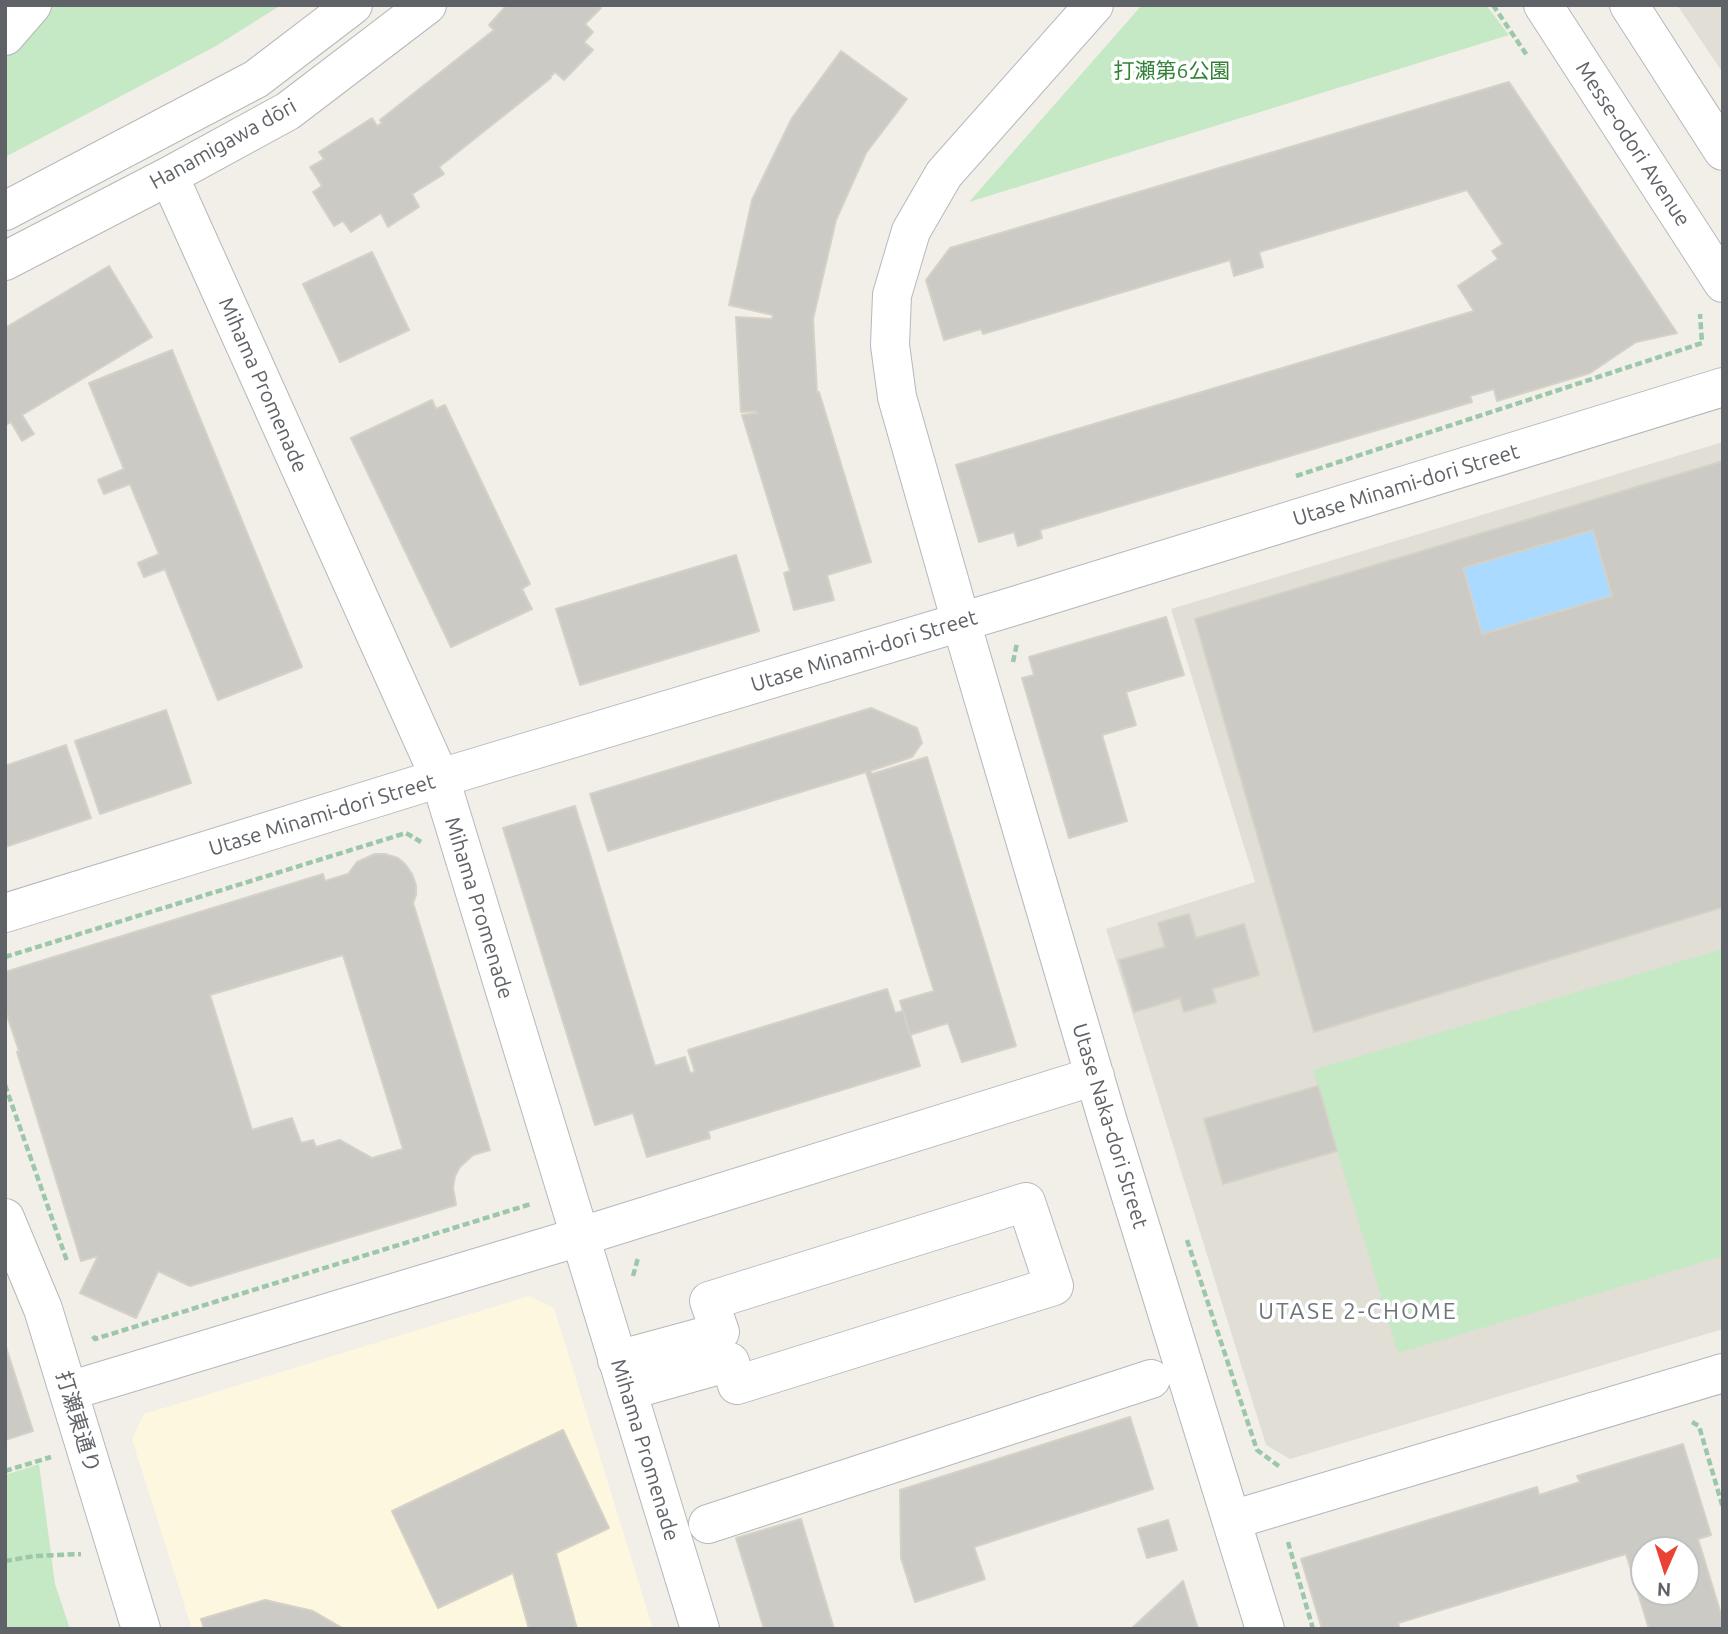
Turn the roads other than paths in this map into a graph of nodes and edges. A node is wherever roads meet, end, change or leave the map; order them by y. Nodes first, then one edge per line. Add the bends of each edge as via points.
1 (32, 5) edge
2 (353, 5) edge
3 (428, 5) edge
4 (1094, 5) edge
5 (1543, 5) edge
6 (1629, 5) edge
7 (5, 36) edge
8 (1723, 151) edge
9 (169, 176) junction
10 (5, 211) edge
11 (5, 261) edge
12 (1712, 297) edge
13 (1723, 387) edge
14 (961, 622) junction
15 (440, 779) junction
16 (5, 913) edge
17 (1095, 1076) junction
18 (5, 1218) edge
19 (579, 1237) junction
20 (725, 1347) junction
21 (622, 1376) junction
22 (1722, 1376) edge
23 (1151, 1379) dead end
24 (69, 1391) junction
25 (1232, 1520) junction
26 (708, 1524) dead end
27 (141, 1629) edge
28 (700, 1629) edge
29 (1265, 1629) edge

1 - 7 street
2 - 10 street, Hanamigawa dōri via 256,79
3 - 9 street, Hanamigawa dōri via 288,111
4 - 14 street, Utase Naka-dori Street via 944,174 911,231 892,295 890,345 897,397
5 - 12 street, Messe-odori Avenue
6 - 8 street
9 - 11 street, Hanamigawa dōri
9 - 15 street, Mihama Promenade
13 - 14 street, Utase Minami-dori Street
14 - 15 street, Utase Minami-dori Street
14 - 17 street, Utase Naka-dori Street
15 - 16 street, Utase Minami-dori Street
15 - 19 street, Mihama Promenade
17 - 19 street
17 - 25 street, Utase Naka-dori Street
18 - 24 street, 打瀬東通り via 43,1309
19 - 21 street, Mihama Promenade
19 - 24 street
20 - 20 street via 709,1301 1026,1202 1054,1286 737,1385
20 - 21 street
21 - 28 street, Mihama Promenade
22 - 25 street
23 - 26 street
24 - 27 street, 打瀬東通り
25 - 29 street, Utase Naka-dori Street

